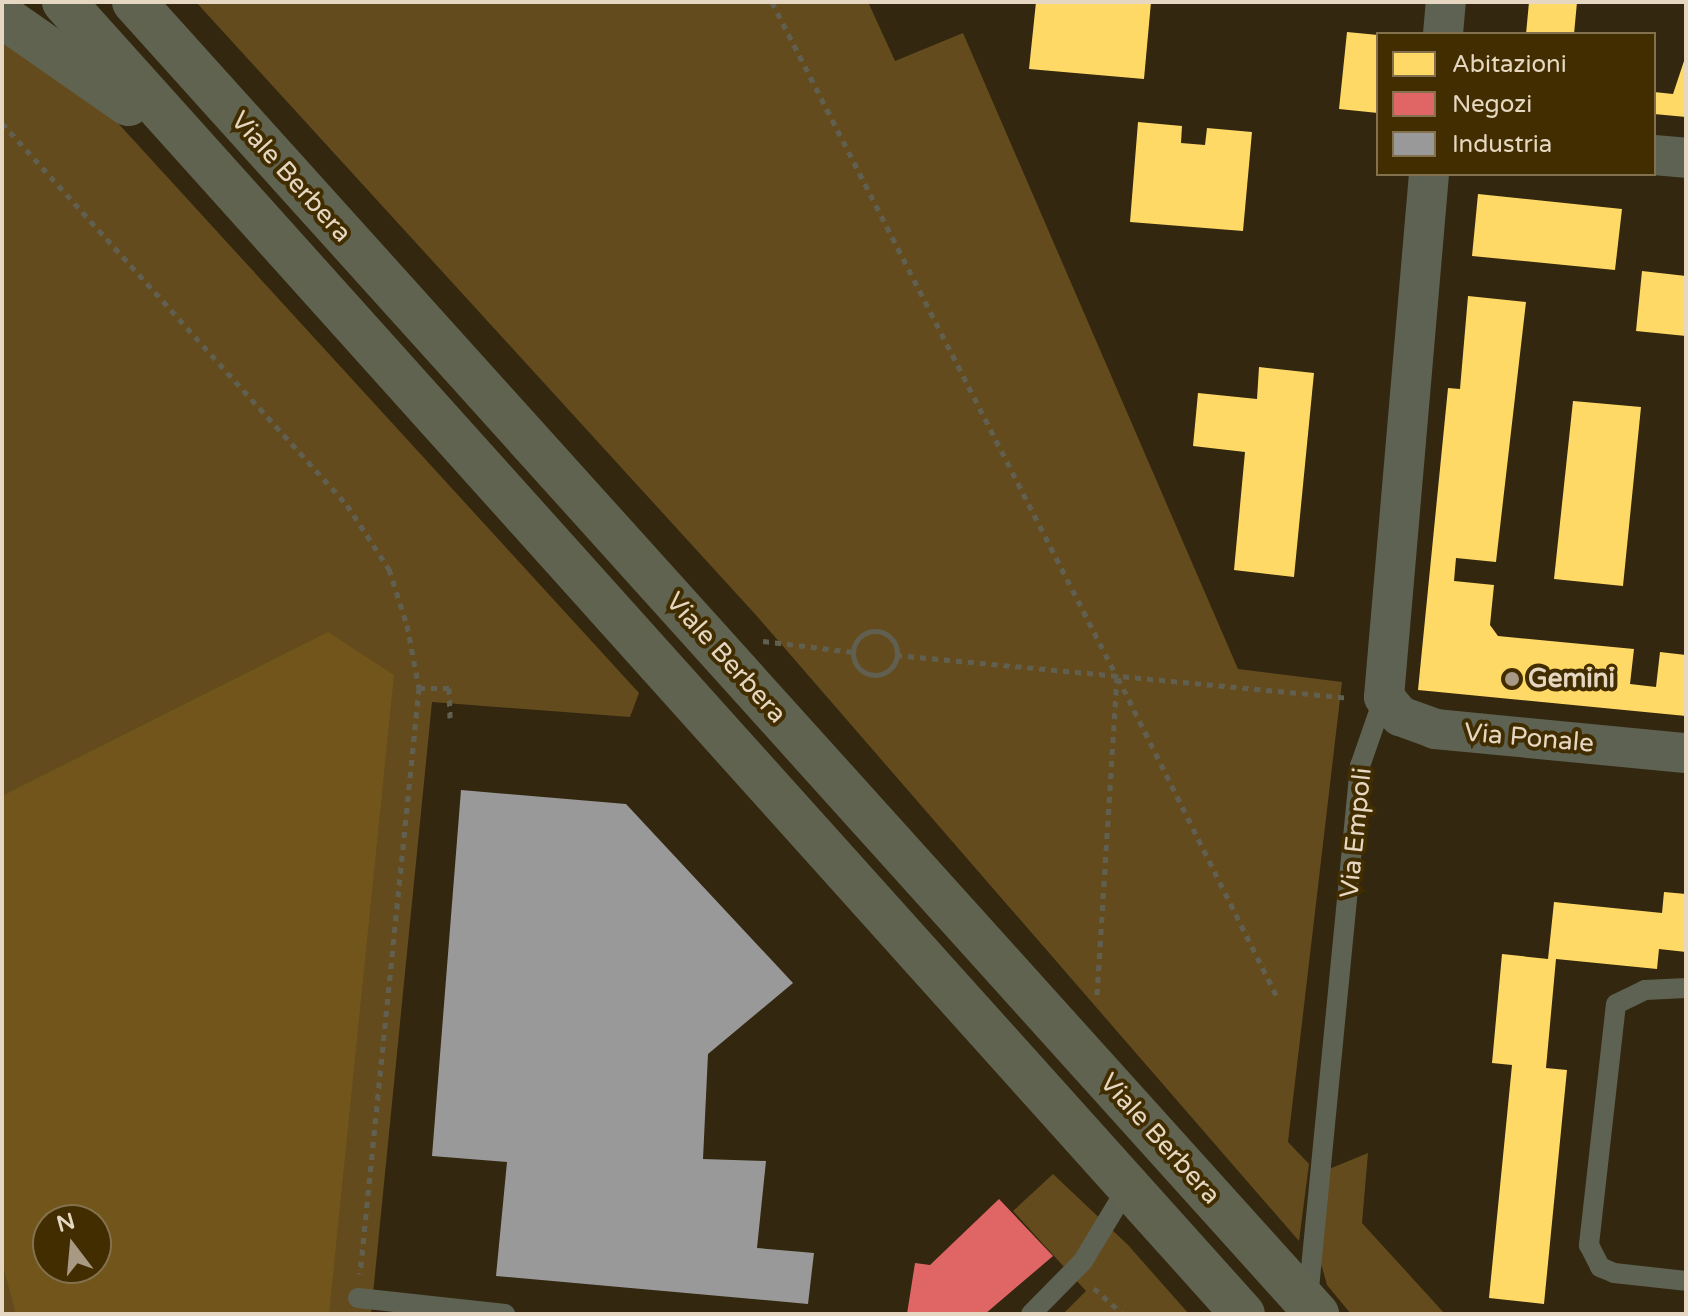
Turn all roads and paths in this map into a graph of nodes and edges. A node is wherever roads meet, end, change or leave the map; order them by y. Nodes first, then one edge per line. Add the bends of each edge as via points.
1 (64, 2) edge
2 (134, 2) edge
3 (772, 2) edge
4 (1446, 2) edge
5 (2, 16) edge
6 (1443, 32) edge
7 (169, 118) junction
8 (2, 123) edge
9 (1656, 155) edge
10 (1686, 158) edge
11 (1429, 176) edge
12 (762, 641) dead end
13 (853, 652) junction
14 (896, 655) junction
15 (1117, 677) junction
16 (419, 688) junction
17 (1366, 697) junction
18 (450, 718) dead end
19 (1686, 753) edge
20 (1686, 988) edge
21 (1097, 996) dead end
22 (1277, 997) dead end
23 (1127, 1188) junction
24 (1073, 1271) junction
25 (1686, 1281) edge
26 (358, 1298) joint
27 (1312, 1309) edge
28 (505, 1314) edge
29 (1031, 1314) edge
30 (1123, 1314) edge
31 (1243, 1314) edge

1 - 7 street, Viale Berbera
2 - 27 street, Viale Berbera
3 - 15 path
4 - 6 street
5 - 7 street, Viale Berbera via 66,54 122,102
7 - 23 street, Viale Berbera
8 - 16 path via 347,505 389,569
9 - 10 street
11 - 17 street, Via Empoli
12 - 13 path
13 - 14 path via 870,674 890,668
13 - 14 path via 858,639 876,631 894,641
14 - 15 path
15 - 17 path
15 - 21 path
15 - 22 path
16 - 18 path via 449,688
16 - 26 path
17 - 19 street, Via Ponale via 1435,729
17 - 27 lane, Via Empoli
20 - 25 lane via 1645,990 1616,1004 1589,1245 1600,1267 1614,1273
23 - 24 lane
23 - 31 street, Viale Berbera
24 - 29 lane
24 - 30 path
26 - 28 lane

